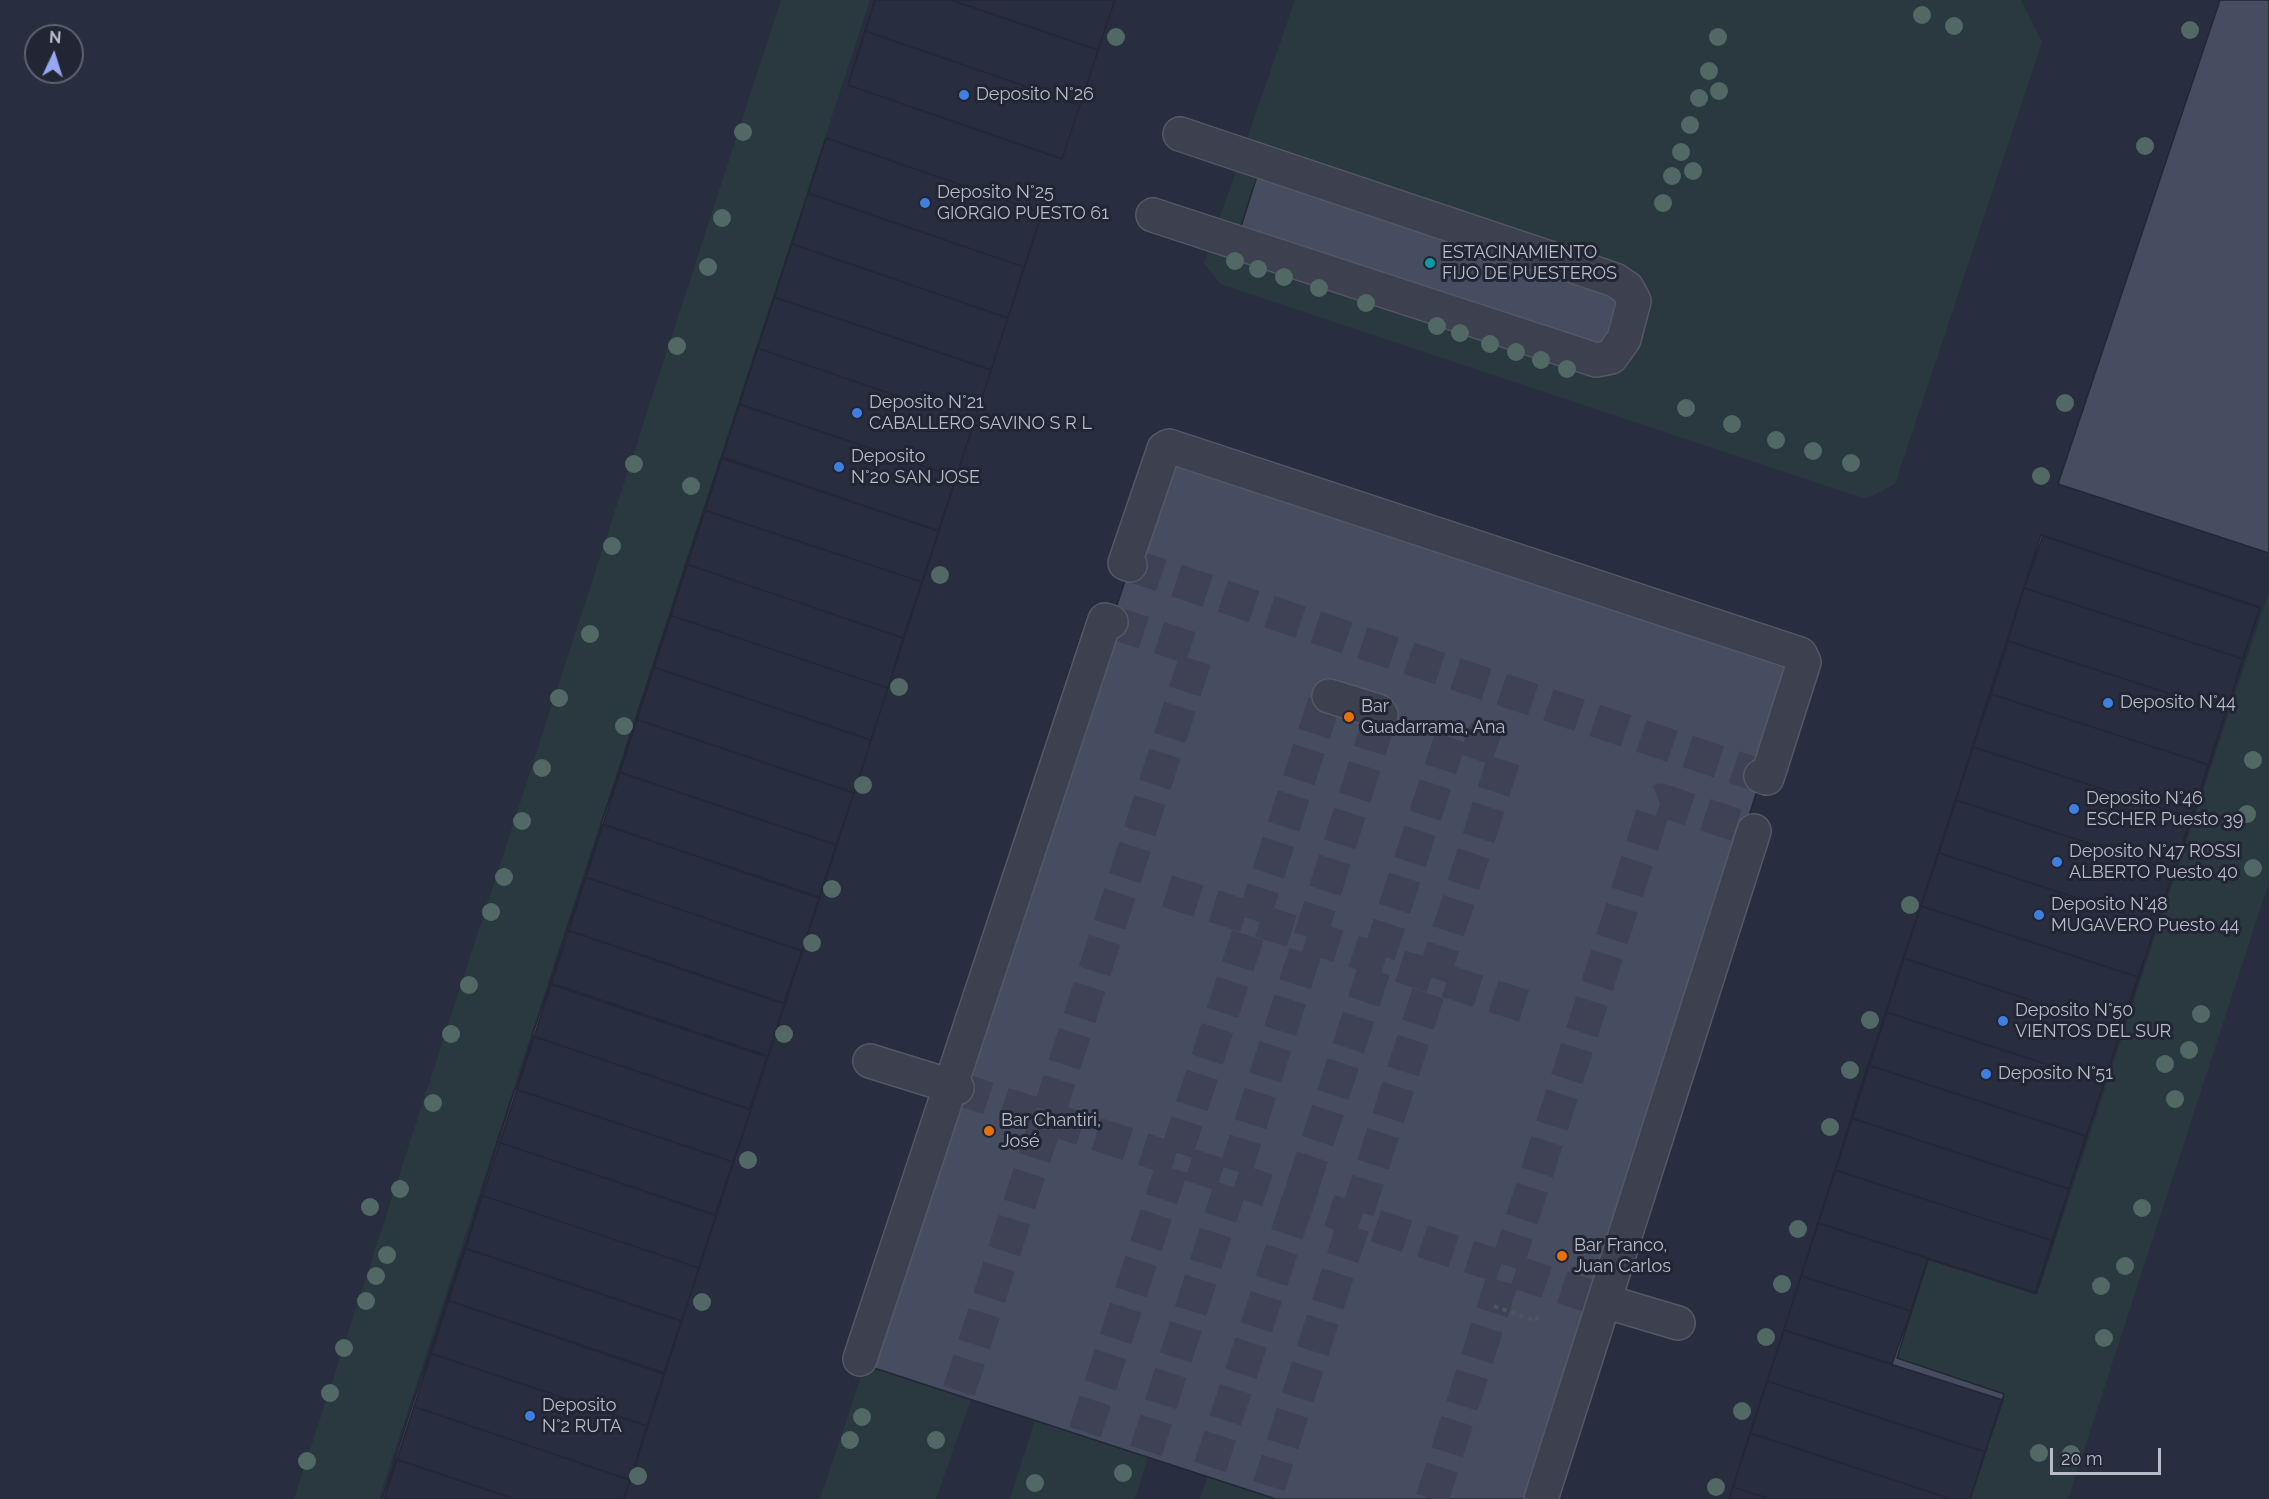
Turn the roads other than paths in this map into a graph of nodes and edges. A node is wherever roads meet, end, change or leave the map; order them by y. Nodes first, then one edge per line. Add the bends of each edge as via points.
1 (1180, 134) dead end
2 (1153, 214) dead end
3 (1130, 564) dead end
4 (1111, 622) dead end
5 (1329, 696) dead end
6 (1381, 715) dead end
7 (1761, 776) dead end
8 (1754, 831) dead end
9 (870, 1061) dead end
10 (953, 1087) junction
11 (1604, 1301) junction
12 (1678, 1323) dead end
13 (860, 1359) dead end
14 (1541, 1499) edge

1 - 2 street via 1615,280 1627,288 1634,301 1624,339 1611,357 1596,360
3 - 7 street via 1125,563 1164,449 1169,446 1800,654 1804,662 1794,694 1767,778
4 - 10 street via 1105,620
5 - 6 street
8 - 11 street
9 - 10 street
10 - 13 street
11 - 12 street
11 - 14 street

